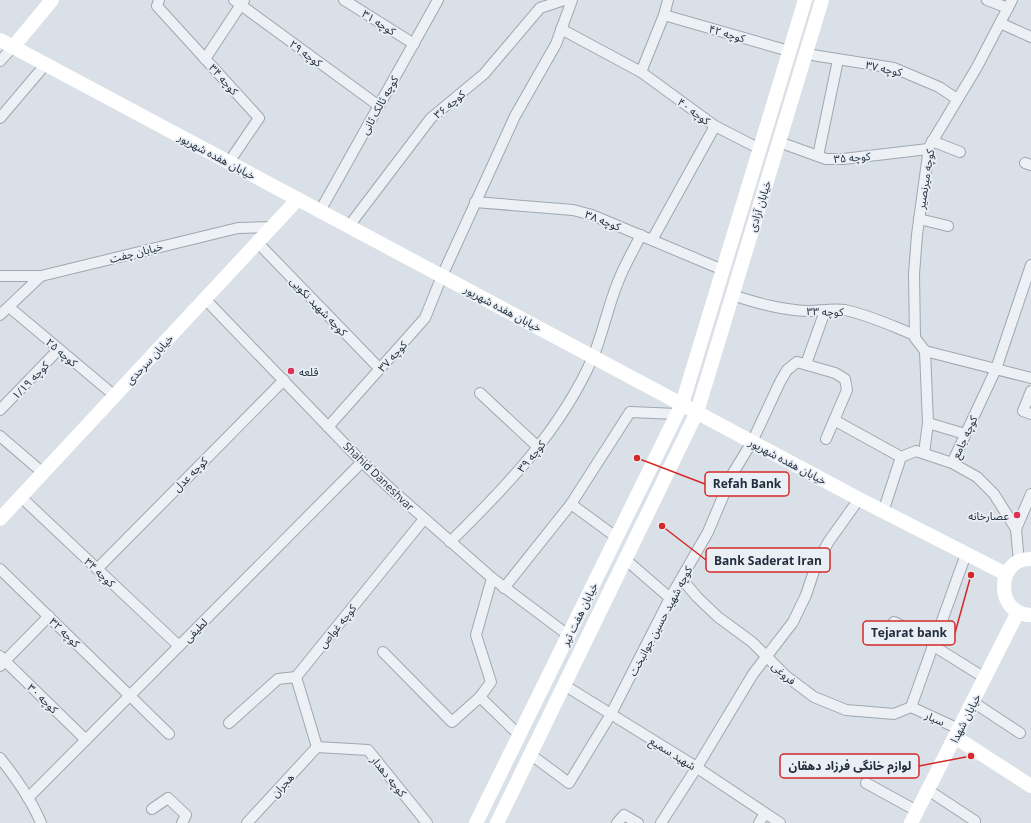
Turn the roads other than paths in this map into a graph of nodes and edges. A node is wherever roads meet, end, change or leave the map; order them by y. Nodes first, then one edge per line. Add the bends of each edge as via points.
1 (52, 0) edge
2 (159, 0) edge
3 (344, 0) edge
4 (438, 0) edge
5 (564, 0) edge
6 (572, 0) edge
7 (668, 0) edge
8 (805, 0) edge
9 (822, 0) edge
10 (987, 0) edge
11 (240, 2) edge
12 (1010, 4) edge
13 (664, 15) junction
14 (1000, 23) junction
15 (561, 29) junction
16 (1031, 37) edge
17 (0, 40) edge
18 (414, 44) junction
19 (13, 47) junction
20 (789, 51) junction
21 (806, 54) junction
22 (205, 59) junction
23 (838, 60) junction
24 (0, 61) edge
25 (45, 64) junction
26 (640, 72) junction
27 (957, 99) junction
28 (379, 106) junction
29 (771, 110) junction
30 (787, 114) junction
31 (0, 118) edge
32 (715, 126) junction
33 (779, 142) junction
34 (930, 145) junction
35 (760, 149) junction
36 (960, 152) dead end
37 (818, 156) junction
38 (229, 162) junction
39 (298, 199) junction
40 (475, 202) junction
41 (320, 211) junction
42 (919, 219) junction
43 (349, 226) junction
44 (948, 226) dead end
45 (273, 227) junction
46 (641, 236) junction
47 (652, 240) junction
48 (258, 243) junction
49 (1031, 265) edge
50 (723, 270) junction
51 (0, 276) edge
52 (41, 276) junction
53 (442, 276) junction
54 (732, 295) junction
55 (205, 299) junction
56 (9, 307) junction
57 (825, 311) junction
58 (0, 315) edge
59 (915, 335) junction
60 (59, 350) junction
61 (925, 351) junction
62 (593, 356) junction
63 (695, 361) junction
64 (806, 364) junction
65 (711, 365) junction
66 (996, 368) junction
67 (380, 369) junction
68 (1031, 378) edge
69 (284, 380) junction
70 (1031, 391) edge
71 (480, 393) dead end
72 (115, 396) junction
73 (679, 409) junction
74 (0, 410) edge
75 (697, 412) junction
76 (1031, 414) edge
77 (834, 420) junction
78 (928, 423) junction
79 (328, 427) junction
80 (965, 434) junction
81 (0, 436) edge
82 (826, 439) dead end
83 (752, 442) junction
84 (539, 448) junction
85 (658, 452) junction
86 (924, 453) junction
87 (901, 457) junction
88 (674, 460) junction
89 (362, 462) junction
90 (952, 463) junction
91 (43, 473) junction
92 (1031, 494) edge
93 (20, 497) junction
94 (859, 499) junction
95 (571, 504) junction
96 (883, 512) junction
97 (0, 519) edge
98 (424, 519) junction
99 (1016, 529) junction
100 (616, 537) junction
101 (450, 542) junction
102 (966, 554) junction
103 (626, 559) junction
104 (1025, 560) edge
105 (0, 569) edge
106 (97, 569) junction
107 (1006, 574) junction
108 (492, 578) junction
109 (682, 579) junction
110 (504, 588) junction
111 (670, 598) junction
112 (1024, 614) edge
113 (49, 616) junction
114 (894, 622) dead end
115 (568, 635) junction
116 (933, 643) junction
117 (583, 645) junction
118 (179, 646) junction
119 (383, 652) dead end
120 (765, 655) junction
121 (2, 661) edge
122 (296, 676) junction
123 (985, 678) junction
124 (564, 685) junction
125 (130, 695) junction
126 (480, 697) junction
127 (973, 702) junction
128 (911, 707) junction
129 (611, 714) junction
130 (229, 723) dead end
131 (957, 733) junction
132 (1020, 733) dead end
133 (169, 734) dead end
134 (519, 735) junction
135 (86, 740) junction
136 (317, 747) junction
137 (530, 754) junction
138 (0, 758) edge
139 (697, 768) junction
140 (866, 783) dead end
141 (1031, 786) edge
142 (928, 790) junction
143 (28, 798) junction
144 (152, 809) dead end
145 (765, 813) junction
146 (914, 817) edge
147 (423, 821) edge
148 (975, 821) dead end
149 (41, 823) edge
150 (182, 823) edge
151 (247, 823) edge
152 (476, 823) edge
153 (497, 823) edge
154 (617, 823) edge
155 (638, 823) edge
156 (661, 823) edge
157 (759, 823) edge
158 (780, 823) edge

1 - 19 street
2 - 22 street, کوچه ۳۴ via 157,6
3 - 18 street, کوچه ۳۱
4 - 18 street, کوچه ثالک ثانی
5 - 43 street, کوچه ۳۶ via 540,8 484,74 431,118
6 - 15 street
7 - 13 street
8 - 20 street, خیابان آزادی
9 - 21 street, خیابان آزادی
10 - 12 street
11 - 22 street
11 - 28 street, کوچه ۲۹
12 - 14 street, کوچه میرنصیر
13 - 20 street, کوچه ۴۲
13 - 26 street
14 - 16 street
14 - 27 street, کوچه میرنصیر
15 - 26 street, کوچه ۴۰
15 - 40 street via 556,44 515,116
17 - 19 street, خیابان هفده شهریور
18 - 28 street, کوچه ثالک ثانی
19 - 24 street
19 - 25 street, خیابان هفده شهریور
20 - 29 street, خیابان آزادی
21 - 23 street, کوچه ۳۷
21 - 30 street, خیابان آزادی
22 - 38 street, کوچه ۳۴ via 259,118
23 - 27 street, کوچه ۳۷ via 894,68 939,87
23 - 37 street
25 - 31 street
25 - 38 street, خیابان هفده شهریور
26 - 32 street, کوچه ۴۰
27 - 34 street, کوچه میرنصیر
28 - 41 street, کوچه ثالک ثانی
29 - 30 street
29 - 35 street, خیابان آزادی
30 - 33 street, خیابان آزادی
32 - 35 street
32 - 47 street, کوچه ۴۰
33 - 37 street, کوچه ۳۵
33 - 54 street, خیابان آزادی
34 - 36 street
34 - 37 street, کوچه ۳۵ via 843,159 826,159
34 - 42 street, کوچه میرنصیر
35 - 50 street, خیابان آزادی
38 - 39 street, خیابان هفده شهریور
39 - 41 street, خیابان هفده شهریور
39 - 45 street, خیابان سرحدی
40 - 46 street, کوچه ۳۸ via 573,210 592,215
40 - 53 street
41 - 43 street, خیابان هفده شهریور
42 - 44 street
42 - 59 street, کوچه میرنصیر via 914,274
43 - 53 street, خیابان هفده شهریور
45 - 48 street, خیابان سرحدی
45 - 52 street, خیابان چفت via 238,228
46 - 47 street, کوچه ۳۸
46 - 62 street via 618,281
47 - 50 street, کوچه ۳۸
48 - 55 street, خیابان سرحدی
48 - 67 street, کوچه شهید نکویی
49 - 66 street, کوچه جامع
50 - 63 street, خیابان آزادی
51 - 52 street, خیابان چفت
52 - 56 street
53 - 62 street, خیابان هفده شهریور
53 - 67 street, کوچه ۳۷ via 425,318
54 - 57 street, کوچه ۳۳ via 782,308
54 - 65 street, خیابان آزادی
55 - 69 street, Shahid Daneshvar
55 - 72 street, خیابان سرحدی
56 - 58 street
56 - 60 street, کوچه ۲۵
57 - 59 street, کوچه ۳۳ via 843,310 862,314
57 - 64 street
59 - 61 street
60 - 72 street, کوچه ۲۵
60 - 74 street, کوچه ۱/۱۹
61 - 66 street
61 - 78 street
62 - 73 street, خیابان هفده شهریور
62 - 84 street, کوچه ۳۹ via 572,399
63 - 65 street
63 - 73 street, خیابان آزادی
64 - 77 street via 845,379 847,390
64 - 83 street, کوچه شهید حسین جوانبخت via 797,362 787,370
65 - 75 street, خیابان آزادی
66 - 68 street
66 - 80 street, کوچه جامع
67 - 79 street, کوچه ۳۷
69 - 79 street, Shahid Daneshvar
69 - 106 street, کوچه عدل
70 - 76 street via 1023,411
71 - 84 street
72 - 91 street, خیابان سرحدی
73 - 75 street, خیابان هفده شهریور
73 - 85 street, خیابان هفت تیر
73 - 95 street via 630,412
75 - 83 street, خیابان هفده شهریور
75 - 88 street, خیابان هفت تیر
77 - 82 street
77 - 87 street
78 - 80 street
78 - 86 street
79 - 89 street, Shahid Daneshvar
80 - 90 street, کوچه جامع
81 - 91 street
83 - 94 street, خیابان هفده شهریور
83 - 109 street, کوچه شهید حسین جوانبخت via 733,473 708,532
84 - 101 street, کوچه ۳۹
85 - 88 street
85 - 100 street, خیابان هفت تیر
86 - 87 street via 916,451
86 - 90 street
87 - 96 street
88 - 103 street, خیابان هفت تیر
89 - 98 street, Shahid Daneshvar
89 - 118 street, لطیفی
90 - 99 street, کوچه جامع via 977,477 994,494
91 - 93 street, خیابان سرحدی
92 - 99 street
93 - 97 street, خیابان سرحدی
93 - 106 street, کوچه ۳۴
94 - 96 street, خیابان هفده شهریور
94 - 120 street via 817,562 806,595 793,622
95 - 100 street
95 - 110 street
96 - 102 street, خیابان هفده شهریور
98 - 101 street, Shahid Daneshvar
98 - 122 street, کوچه غواص
99 - 104 street
100 - 115 street, خیابان هفت تیر
101 - 108 street, Shahid Daneshvar
102 - 107 street, خیابان هفده شهریور
102 - 116 street
103 - 111 street
103 - 117 street, خیابان هفت تیر
104 - 107 street via 1012,567
105 - 113 street, کوچه ۳۲
106 - 118 street, کوچه ۳۴
107 - 112 street via 1003,582 1004,596 1011,607
108 - 110 street, Shahid Daneshvar
108 - 126 street via 476,635 491,682
109 - 111 street, کوچه شهید حسین جوانبخت
109 - 120 street, فروغی via 697,597
110 - 115 street, Shahid Daneshvar
111 - 129 street, کوچه شهید حسین جوانبخت
112 - 123 street, خیابان شهدا
113 - 121 street
113 - 125 street, کوچه ۳۲
114 - 116 street
115 - 117 street
115 - 134 street, خیابان هفت تیر
116 - 123 street
116 - 128 street
117 - 124 street, خیابان هفت تیر
118 - 125 street, لطیفی
119 - 126 street via 452,722
120 - 128 street, فروغی via 786,676 814,697 846,710 894,714
120 - 139 street
121 - 135 street, کوچه ۳۰
122 - 130 street via 278,679
122 - 136 street
123 - 127 street, خیابان شهدا
124 - 129 street, شهید سمیع
124 - 137 street, خیابان هفت تیر
125 - 133 street, کوچه ۳۲
125 - 135 street, لطیفی
126 - 134 street
127 - 131 street, خیابان شهدا
127 - 132 street
128 - 131 street, سیار
129 - 137 street, کوچه شهید حسین جوانبخت via 569,783
129 - 139 street, شهید سمیع
131 - 141 street
131 - 142 street, خیابان شهدا
134 - 152 street, خیابان هفت تیر
135 - 143 street, لطیفی
136 - 147 street, کوچه دهدار via 368,750
136 - 151 street, هجران
137 - 153 street, خیابان هفت تیر
138 - 143 street
139 - 145 street, شهید سمیع
139 - 156 street
140 - 146 street
142 - 146 street, خیابان شهدا
142 - 148 street
143 - 149 street
144 - 150 street via 168,798 186,814
145 - 157 street
145 - 158 street, شهید سمیع
154 - 155 street via 624,815

